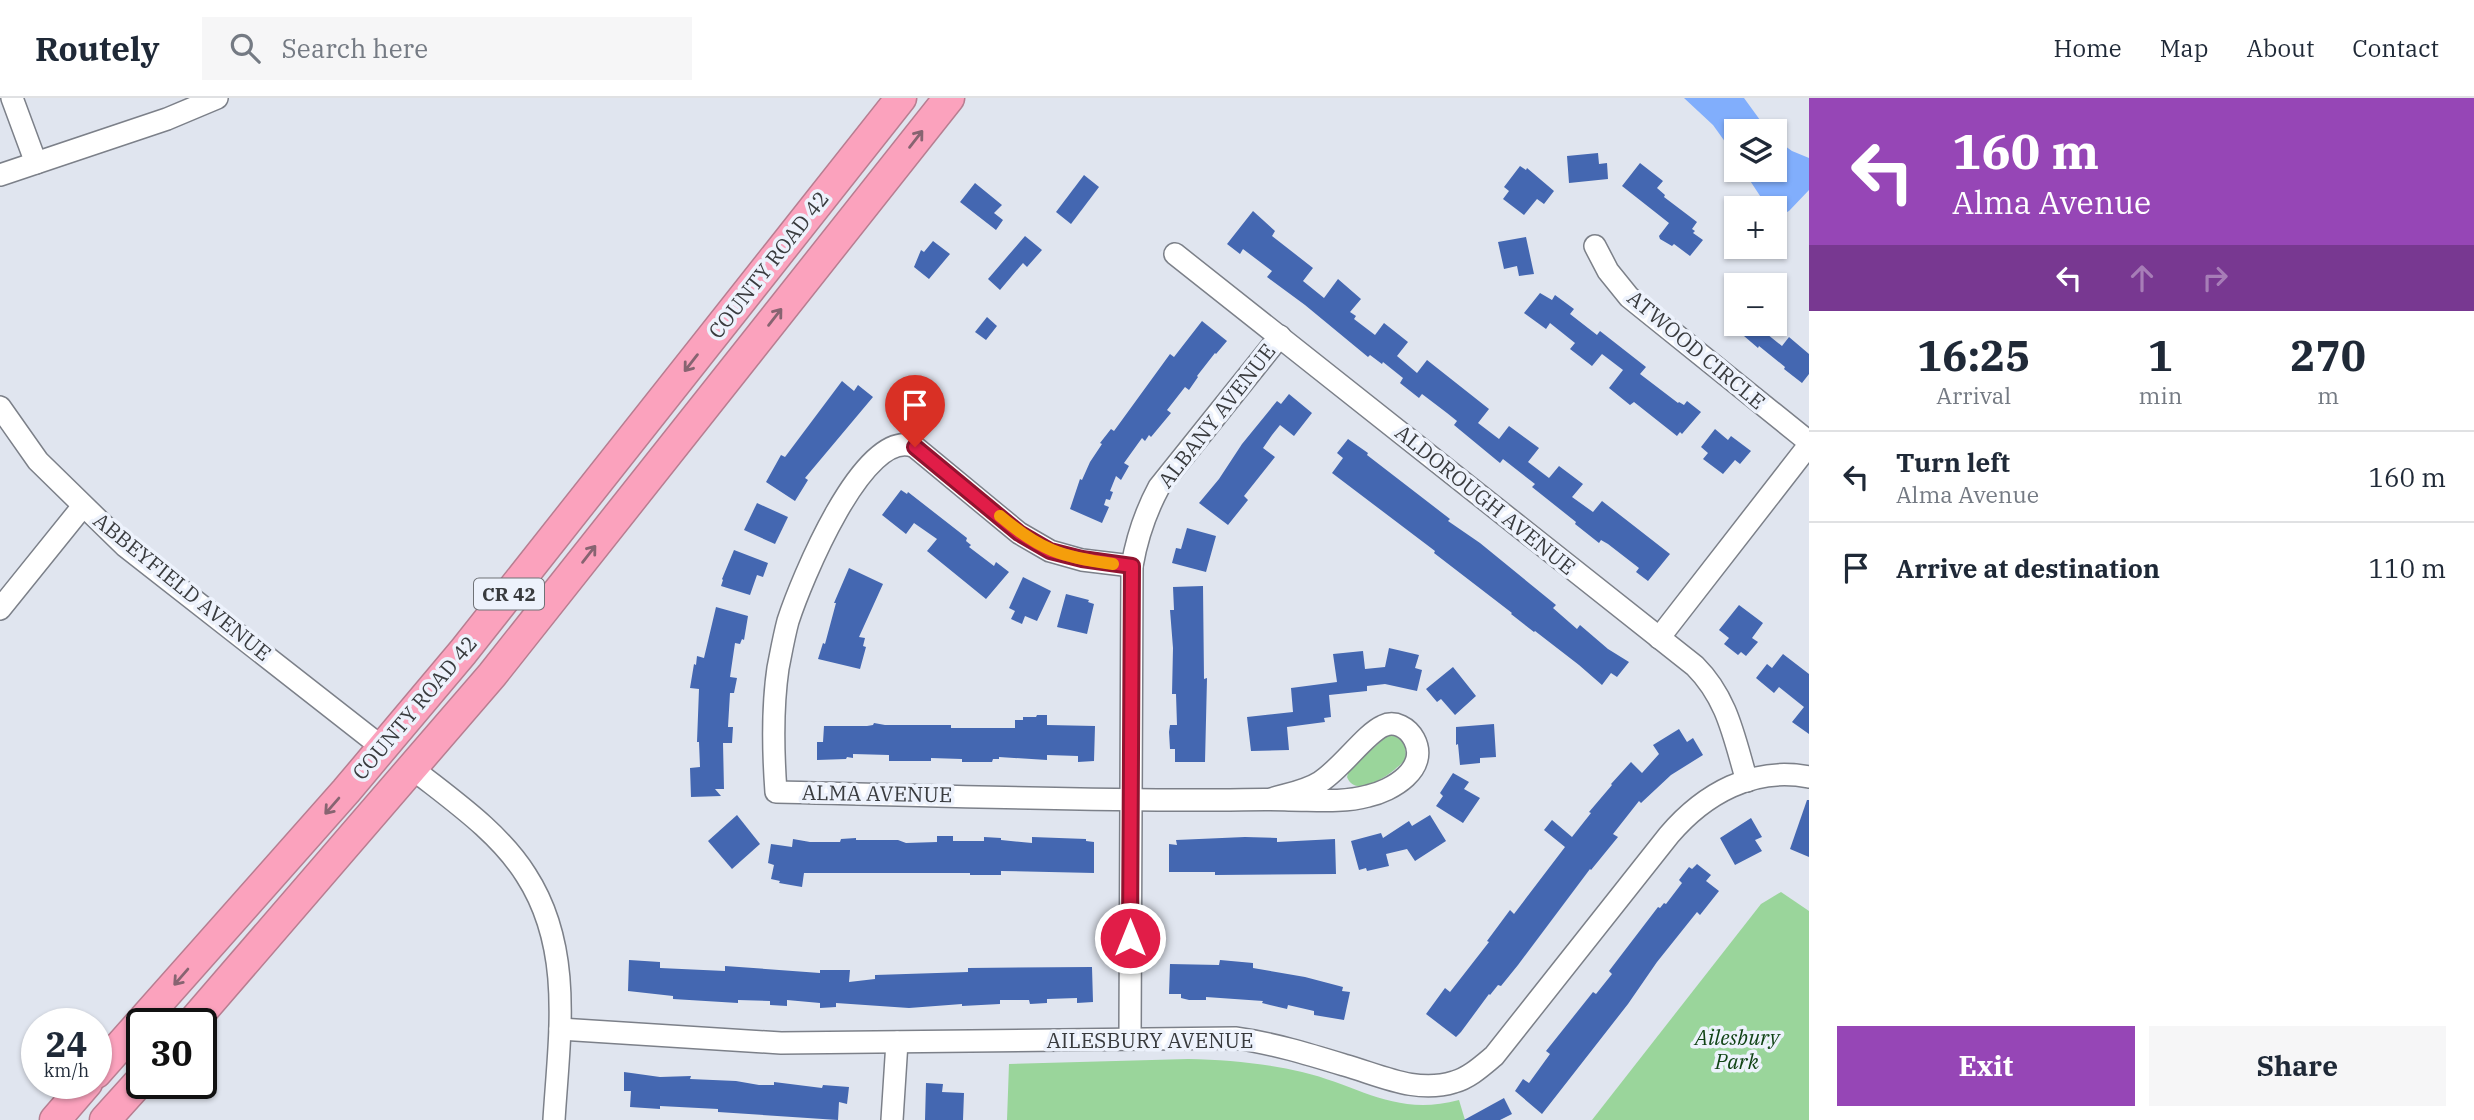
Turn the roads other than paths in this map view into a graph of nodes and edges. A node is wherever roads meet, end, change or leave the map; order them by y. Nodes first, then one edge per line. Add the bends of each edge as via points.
1 (12, 98) edge
2 (218, 98) edge
3 (901, 98) edge
4 (948, 98) edge
5 (859, 151) junction
6 (36, 163) junction
7 (888, 174) junction
8 (0, 175) edge
9 (1595, 246) dead end
10 (1175, 254) dead end
11 (1280, 336) junction
12 (0, 407) edge
13 (1809, 444) edge
14 (612, 463) junction
15 (83, 506) junction
16 (1132, 566) junction
17 (0, 609) edge
18 (1659, 638) junction
19 (383, 748) junction
20 (413, 769) junction
21 (1809, 777) edge
22 (1747, 781) junction
23 (1271, 799) junction
24 (1131, 800) junction
25 (205, 1008) edge
26 (559, 1028) junction
27 (1130, 1039) junction
28 (897, 1042) junction
29 (112, 1055) edge
30 (126, 1097) edge
31 (73, 1099) edge
32 (55, 1120) edge
33 (105, 1120) edge
34 (554, 1120) edge
35 (892, 1120) edge

1 - 6 street
2 - 6 street
3 - 5 highway, COUNTY ROAD 42 / CR 42
7 -> 4 highway, COUNTY ROAD 42 / CR 42
5 - 7 highway
5 -> 14 highway, COUNTY ROAD 42 / CR 42
6 - 8 street
20 -> 7 highway, COUNTY ROAD 42 / CR 42
9 - 13 street, ATWOOD CIRCLE via 1629,297
10 - 11 street, ALDOROUGH AVENUE
11 - 16 street, ALBANY AVENUE via 1159,488 1141,525
11 - 18 street, ALDOROUGH AVENUE
12 - 15 street, ABBEYFIELD AVENUE via 38,461
13 - 18 street
14 - 19 highway, COUNTY ROAD 42 / CR 42
14 - 20 highway via 554,571 406,752 405,759
15 - 17 street
15 - 19 street, ABBEYFIELD AVENUE via 125,546
16 - 24 street, ALBANY AVENUE
16 - 24 street, ALMA AVENUE via 1050,551 1019,533 915,447 905,443 887,448 853,486 805,574 778,670 773,747 776,792
18 - 22 street, ALDOROUGH AVENUE via 1695,666 1720,697
19 -> 29 highway, COUNTY ROAD 42 / CR 42
20 - 25 highway, COUNTY ROAD 42
20 - 26 street via 480,823 526,874 552,929 558,956
21 - 22 street, AILESBURY AVENUE via 1780,774
22 - 27 street, AILESBURY AVENUE via 1713,794 1683,818 1494,1056 1463,1079 1436,1086 1388,1081 1302,1052 1235,1038
23 - 23 street via 1340,801 1378,794 1412,770 1416,743 1401,726 1382,726 1320,782
23 - 24 street
24 - 27 street, ALBANY AVENUE
26 - 28 street, AILESBURY AVENUE via 782,1043
26 - 34 street
27 - 28 street, AILESBURY AVENUE
28 - 35 street
30 - 33 highway
31 - 32 highway

